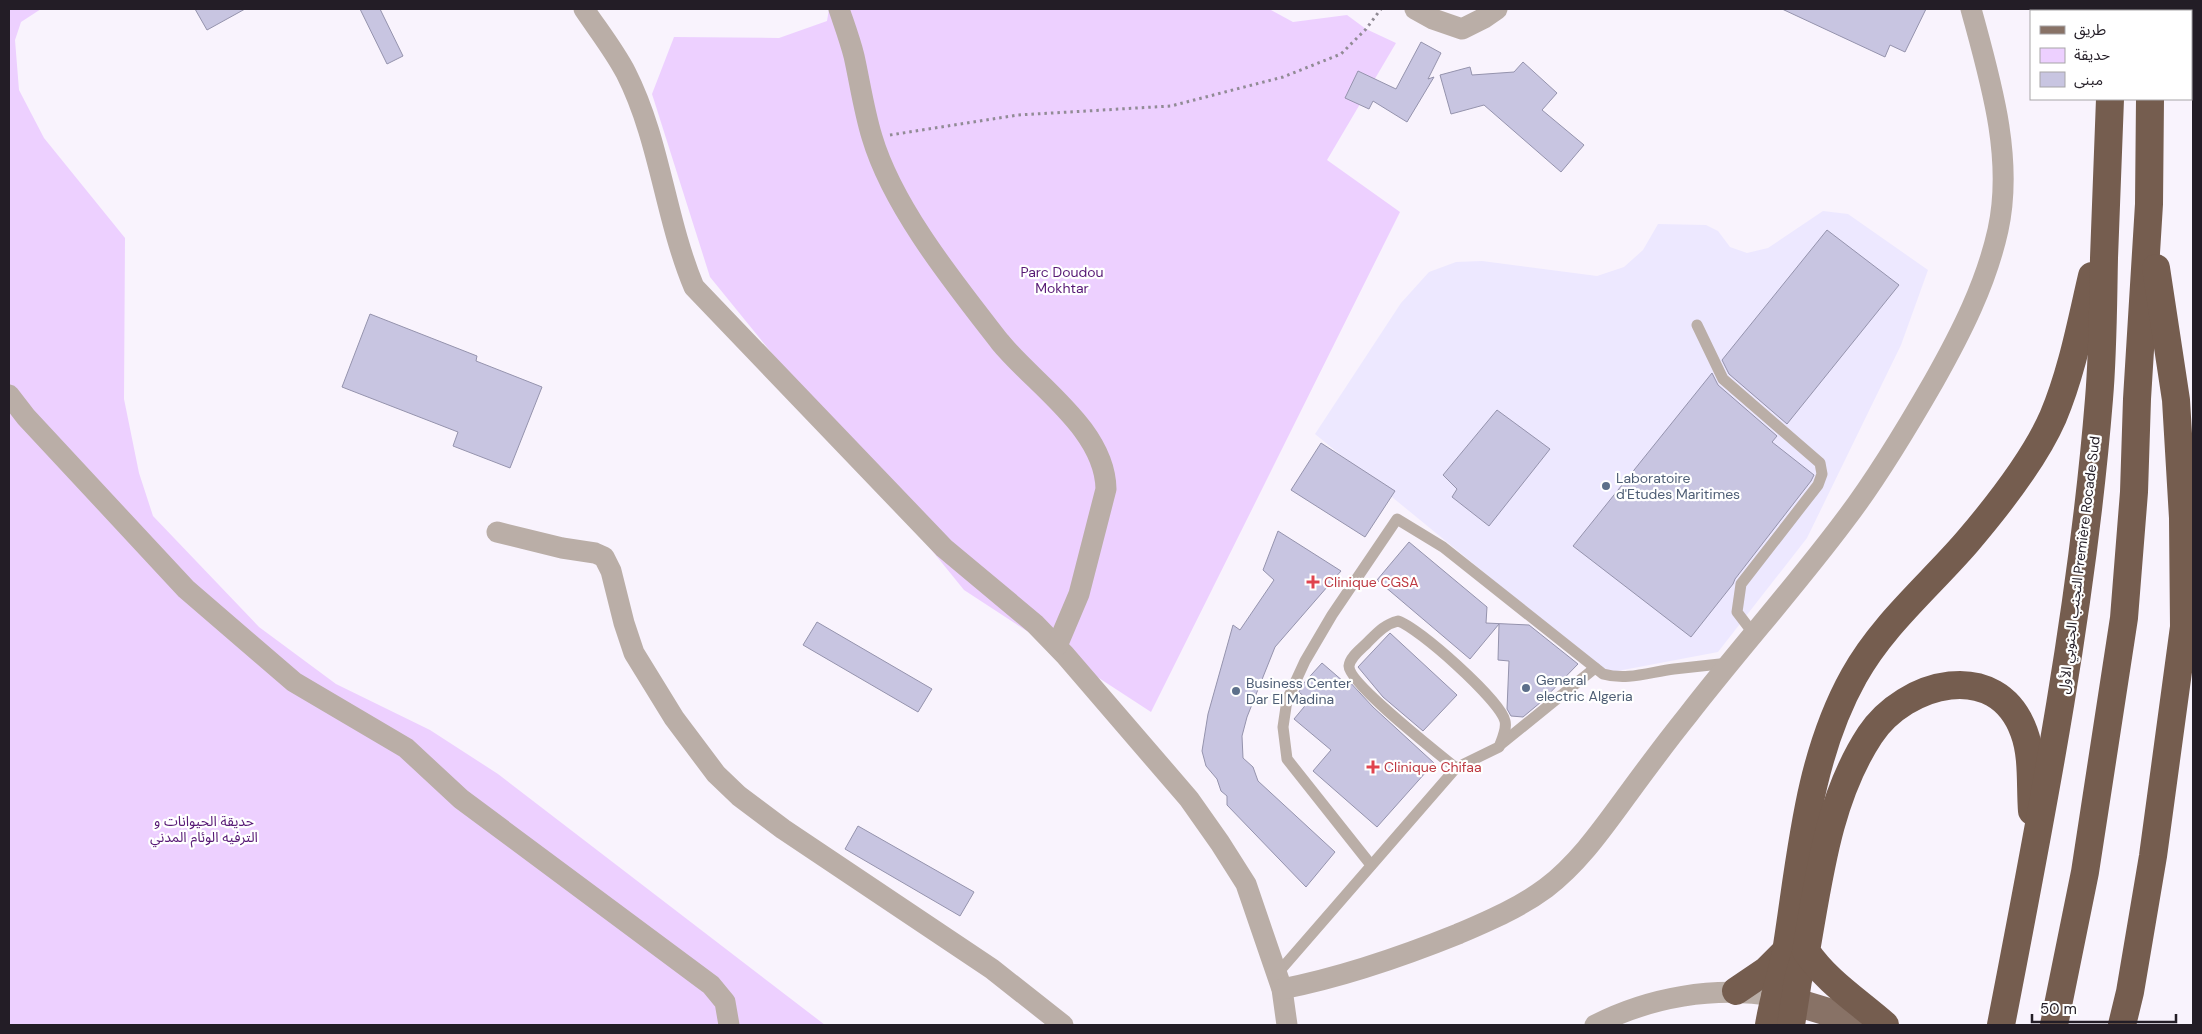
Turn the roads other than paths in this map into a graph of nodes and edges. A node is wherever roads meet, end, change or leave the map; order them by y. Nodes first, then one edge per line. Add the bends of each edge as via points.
1 (584, 9) edge
2 (839, 9) edge
3 (1415, 9) edge
4 (1497, 9) edge
5 (1971, 9) edge
6 (2110, 100) edge
7 (2150, 100) edge
8 (2149, 204) junction
9 (2107, 219) junction
10 (1697, 324) dead end
11 (9, 395) edge
12 (497, 532) dead end
13 (1753, 633) junction
14 (1056, 646) junction
15 (1729, 663) junction
16 (1595, 668) junction
17 (1499, 746) junction
18 (1456, 768) junction
19 (2034, 848) junction
20 (1371, 865) junction
21 (1796, 951) junction
22 (1279, 982) junction
23 (1736, 991) junction
24 (1787, 1007) edge
25 (729, 1025) edge
26 (1063, 1025) edge
27 (1287, 1025) edge
28 (1595, 1025) edge
29 (1770, 1025) edge
30 (1870, 1025) edge
31 (1885, 1025) edge
32 (2001, 1025) edge
33 (2054, 1025) edge
34 (2122, 1025) edge

1 - 14 street via 621,65 635,94 657,161 679,249 694,287 944,548 1035,624
2 - 14 street via 853,53 872,138 905,209 1002,343 1069,412 1106,472 1106,489 1079,594
3 - 4 street via 1462,29
5 - 13 street via 1995,110 2002,171 1998,228 1980,289 1967,322 1922,402 1847,518
6 - 9 highway, التجنب الجنوبي الأول Première Rocade Sud
7 - 8 highway
8 - 33 highway via 2124,618 2085,872
8 - 34 highway via 2176,400 2183,518 2184,627 2152,865
9 - 19 highway, التجنب الجنوبي الأول Première Rocade Sud via 2100,397 2093,467 2061,700
9 - 21 highway via 2077,342 2052,418 1993,511 1870,649 1838,707 1808,805
10 - 13 lane via 1723,380 1820,463 1822,474 1818,485 1741,584 1737,612
11 - 25 street via 186,589 294,682 406,748 461,798 711,985 725,1002
12 - 26 street via 604,557 611,571 634,653 674,718 716,774 782,829 992,969
13 - 15 street
14 - 22 street via 1189,800 1220,843 1246,884
15 - 16 lane via 1633,677 1612,677
15 - 22 street via 1601,831 1545,889 1490,920 1406,955 1344,974
16 - 17 lane
16 - 20 lane via 1442,547 1397,519 1305,661 1287,700 1283,727 1287,759
17 - 18 lane
17 - 18 lane via 1505,721 1486,694 1417,631 1398,621 1391,623 1351,660 1350,674 1380,704
18 - 20 lane
19 - 21 highway via 2029,753 2024,732 2010,707 1978,687 1954,684 1913,696 1882,719 1848,774
19 - 32 highway, التجنب الجنوبي الأول Première Rocade Sud
20 - 22 lane
21 - 23 highway
21 - 24 highway
21 - 31 highway
22 - 27 street
23 - 24 street
23 - 28 street via 1673,999 1613,1016
24 - 29 highway
24 - 30 main road

